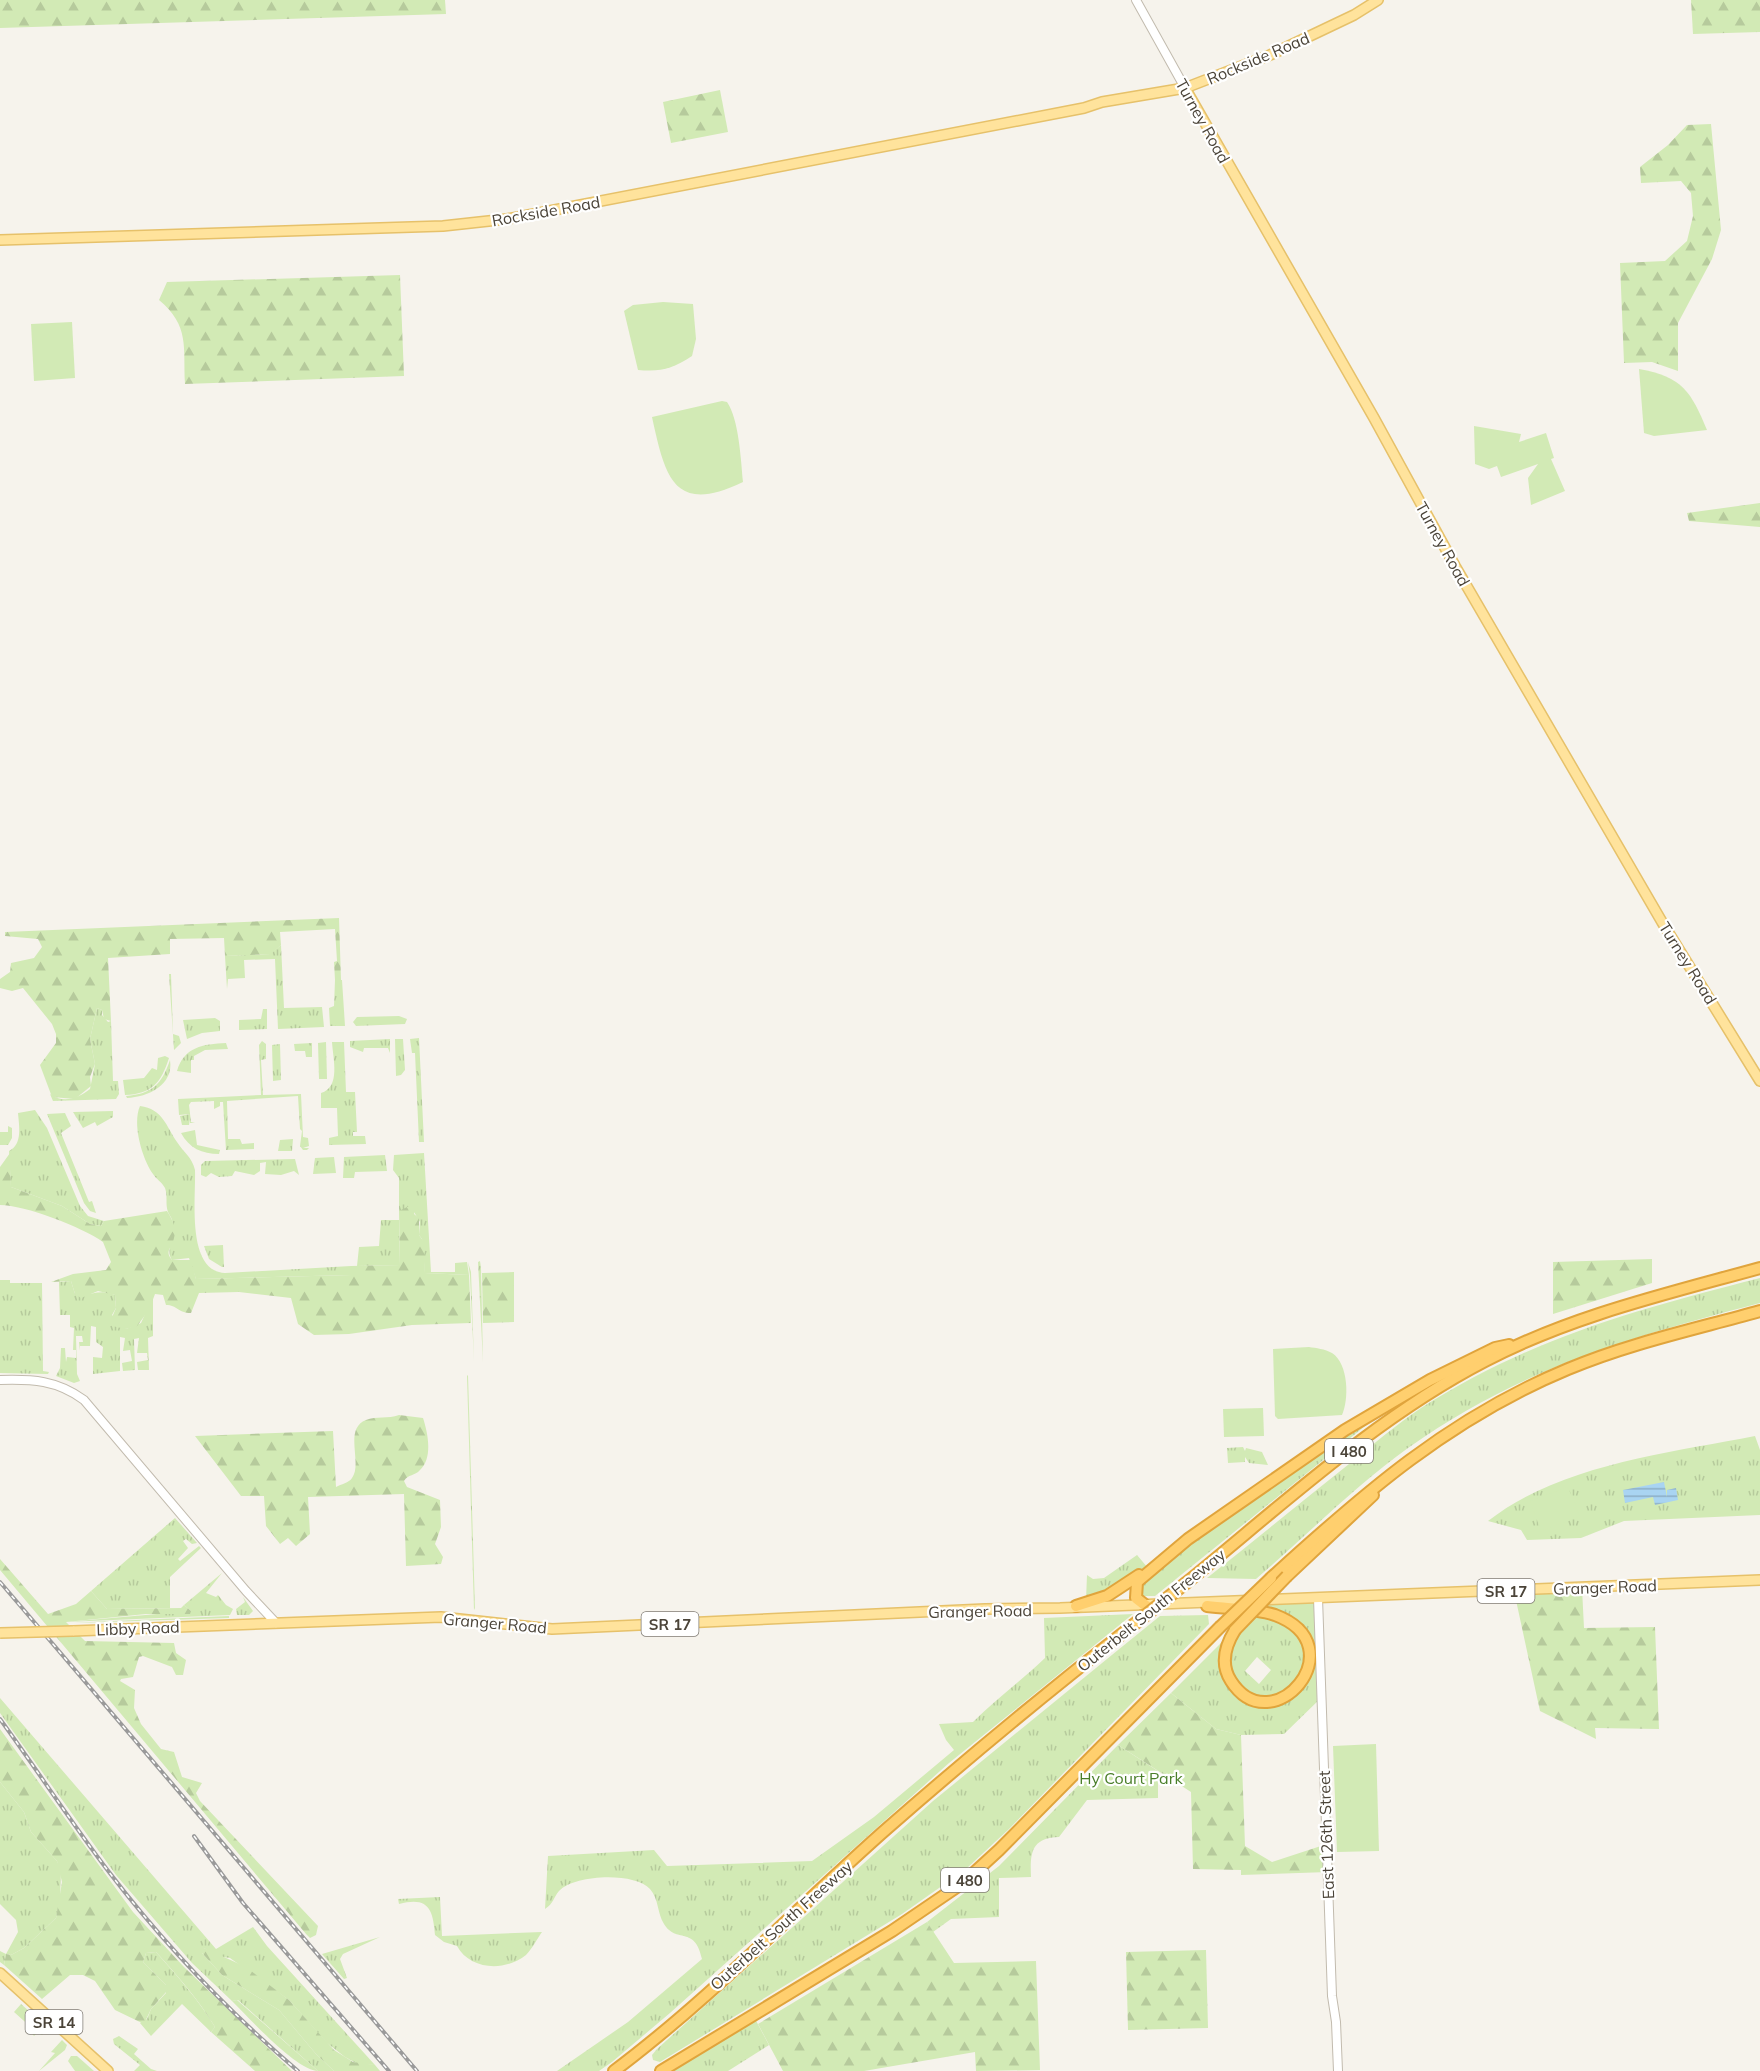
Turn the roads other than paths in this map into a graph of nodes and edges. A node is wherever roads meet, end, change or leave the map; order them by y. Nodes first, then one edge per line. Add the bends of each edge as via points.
1 (1136, 0) edge
2 (1378, 0) edge
3 (1185, 88) junction
4 (0, 240) edge
5 (1760, 1081) edge
6 (1760, 1268) edge
7 (1760, 1311) edge
8 (1527, 1341) junction
9 (0, 1380) edge
10 (1407, 1460) junction
11 (1166, 1556) junction
12 (1760, 1580) edge
13 (1318, 1598) junction
14 (1306, 1599) junction
15 (1076, 1606) junction
16 (1146, 1606) junction
17 (1207, 1606) junction
18 (1060, 1608) junction
19 (276, 1623) junction
20 (0, 1633) edge
21 (0, 1973) edge
22 (108, 2071) edge
23 (614, 2071) edge
24 (661, 2071) edge
25 (1338, 2071) edge

1 - 3 street, Turney Road
2 - 3 main road, Rockside Road via 1270,55
3 - 4 main road, Rockside Road via 483,222
3 - 5 main road, Turney Road via 1455,566 1662,922
6 - 8 highway, Outerbelt South Freeway / I 480 via 1620,1306
7 - 10 highway, I 480 via 1570,1368 1474,1415
8 - 11 highway via 1495,1348 1391,1402 1318,1448
8 - 23 highway, Outerbelt South Freeway / I 480, bridge via 1462,1374 1393,1418 1019,1715
9 - 19 street via 51,1382 84,1400
10 - 17 highway, bridge via 1287,1576 1235,1630 1225,1661 1228,1676 1237,1689 1254,1699 1269,1701 1297,1689 1310,1662 1308,1647 1297,1628 1270,1614
10 - 24 highway, I 480, bridge via 1271,1578 999,1851 963,1881 892,1931
11 - 15 highway via 1107,1596
11 - 16 highway via 1137,1582 1135,1594
12 - 13 main road, Granger Road / SR 17
13 - 14 main road, Granger Road / SR 17
13 - 25 street, East 126th Street
14 - 16 main road, Granger Road / SR 17
14 - 17 main road, Granger Road / SR 17
15 - 16 main road, Granger Road / SR 17
15 - 18 main road, Granger Road / SR 17
16 - 17 main road, Granger Road / SR 17
16 - 18 main road, Granger Road / SR 17 via 1074,1611
18 - 19 main road, Granger Road / SR 17 via 552,1629 444,1617
19 - 20 main road, Libby Road / SR 17, bridge
21 - 22 main road, SR 14

